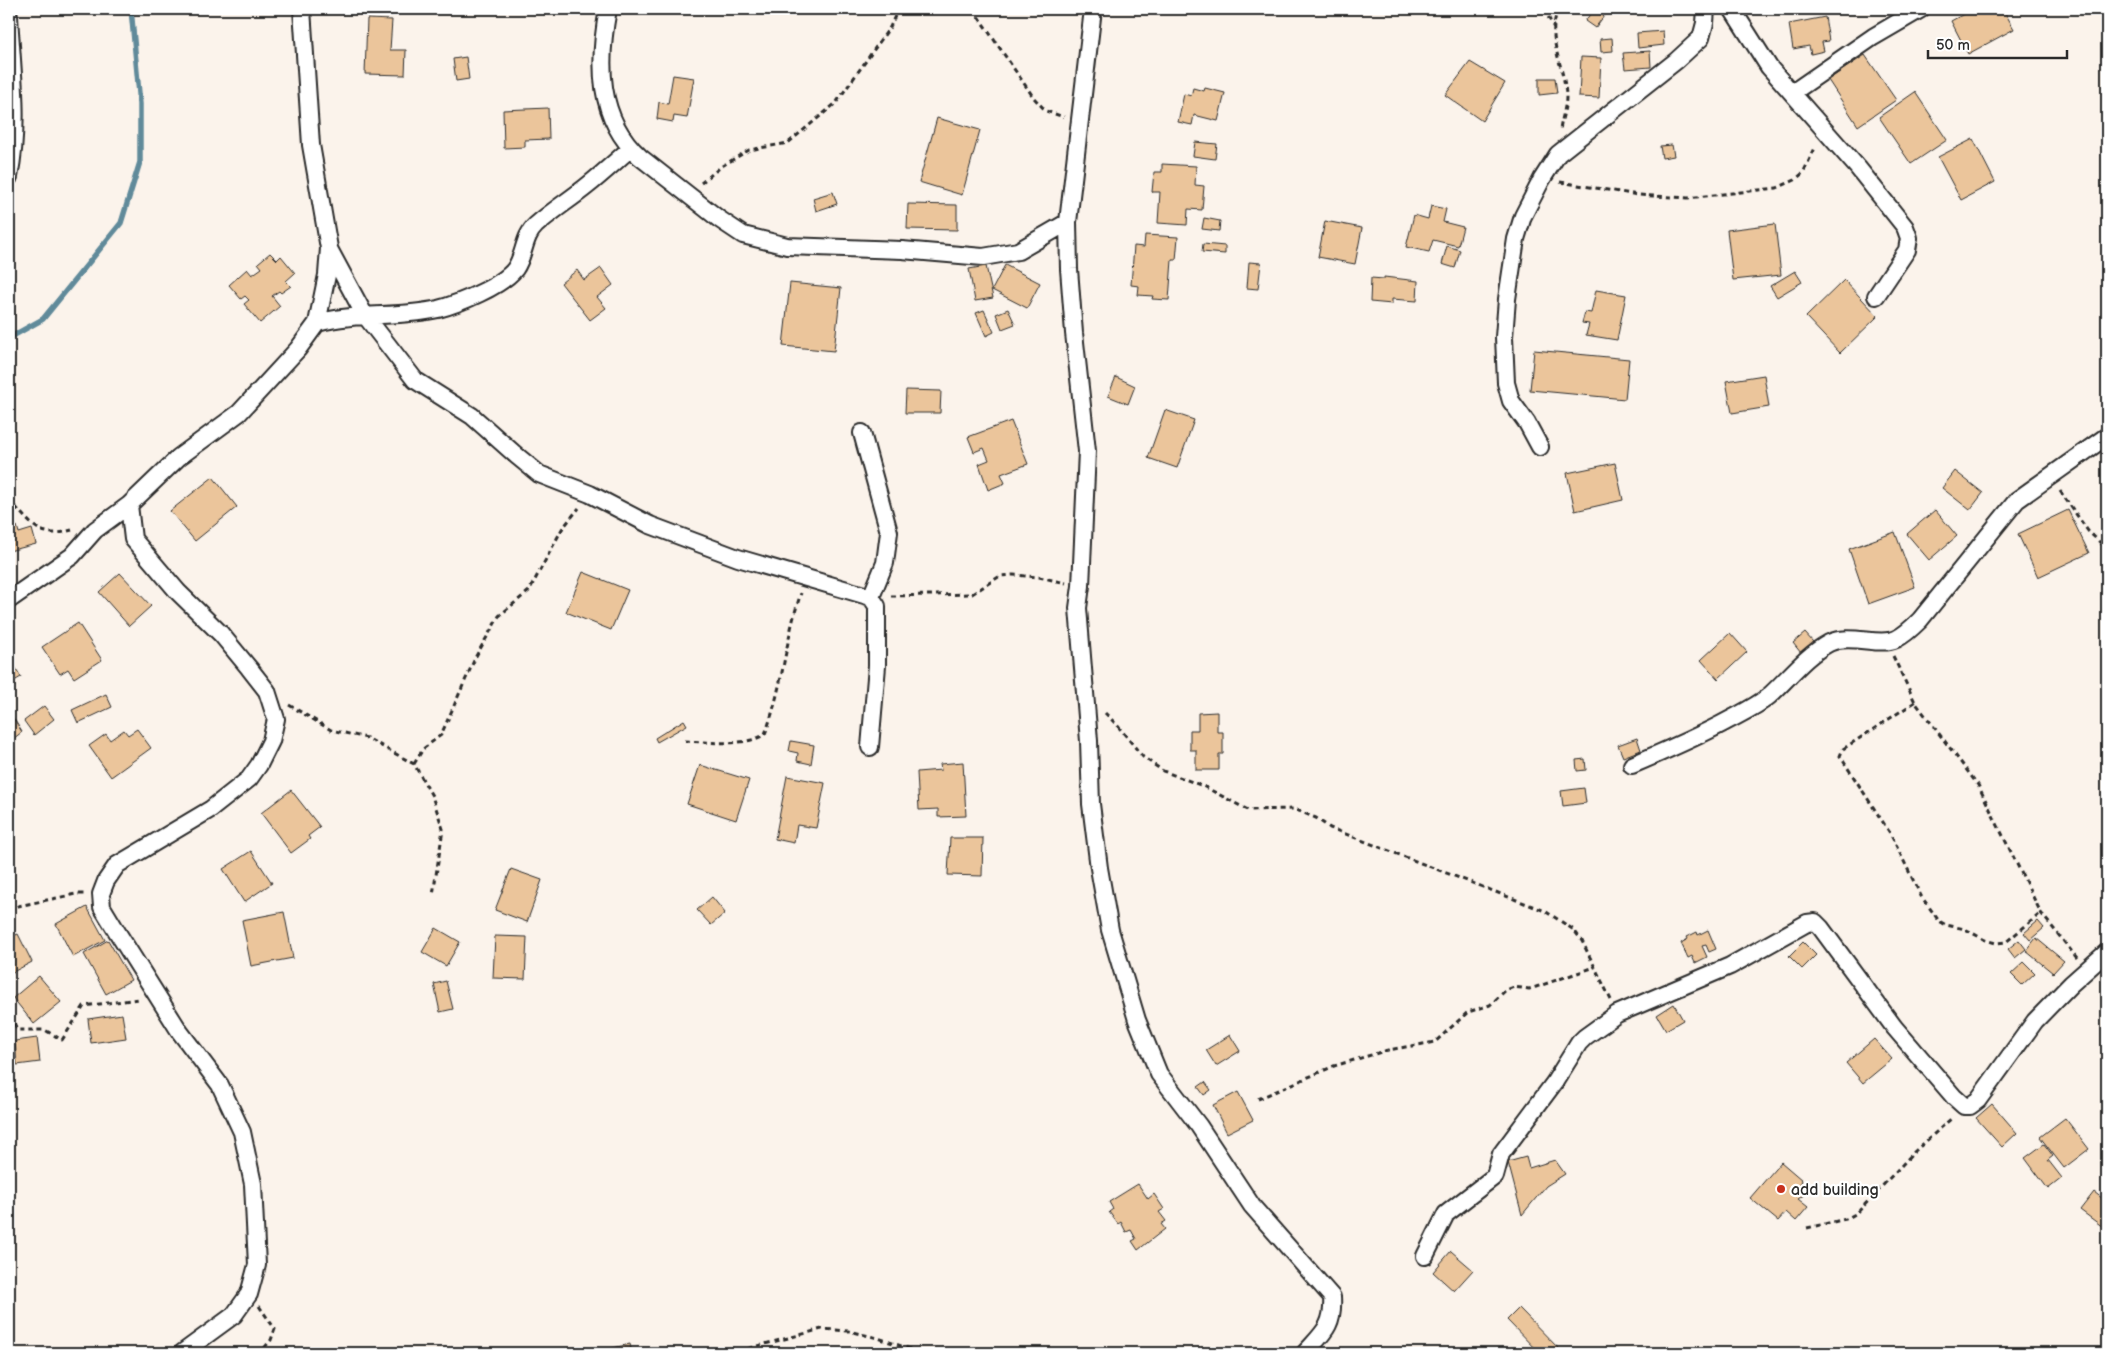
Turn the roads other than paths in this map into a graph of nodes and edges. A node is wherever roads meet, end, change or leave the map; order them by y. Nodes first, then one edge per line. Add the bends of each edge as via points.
1 (302, 9) edge
2 (608, 9) edge
3 (1093, 9) edge
4 (1706, 9) edge
5 (1732, 9) edge
6 (1921, 9) edge
7 (9, 16) edge
8 (1792, 92) junction
9 (630, 148) junction
10 (9, 177) edge
11 (1068, 222) junction
12 (329, 248) junction
13 (1876, 296) dead end
14 (364, 314) junction
15 (317, 323) junction
16 (862, 433) dead end
17 (2107, 436) edge
18 (1540, 447) dead end
19 (129, 505) junction
20 (871, 597) junction
21 (9, 600) edge
22 (870, 747) dead end
23 (1632, 765) dead end
24 (2107, 952) edge
25 (1425, 1256) dead end
26 (182, 1353) edge
27 (1305, 1353) edge

1 - 12 street via 311,145
2 - 9 street via 603,38 602,87 608,108
3 - 11 street
4 - 18 street via 1700,38 1690,49 1558,154 1523,216 1516,239 1507,299 1504,337 1506,383 1511,401
5 - 8 street via 1769,68
6 - 8 street
7 - 10 street via 16,119
8 - 13 street via 1905,227 1909,238 1907,250
9 - 11 street via 743,235 787,246 983,257 1018,251
9 - 14 street via 535,226 527,237 515,269 497,285 438,309 387,315
11 - 27 street via 1074,333 1087,451 1078,608 1091,804 1110,930 1137,1020 1159,1074 1199,1126 1252,1206 1332,1296 1333,1312 1326,1329
12 - 14 street
12 - 15 street
14 - 15 street
14 - 20 street via 415,380 472,416 539,474 590,494 650,526 738,558
15 - 19 street via 298,349 239,413 178,457
16 - 20 street via 889,532 885,563
17 - 23 street via 2018,500 1920,620 1895,640 1861,638 1829,643 1760,702 1681,745
19 - 21 street via 95,530 72,556
19 - 26 street via 133,539 267,691 276,719 271,741 249,779 211,808 117,865 101,894 102,907 180,1032 220,1085 242,1132 253,1184 257,1264 249,1294 234,1315
20 - 22 street via 877,606 878,624
24 - 25 street via 2035,1021 1978,1100 1964,1106 1894,1027 1821,928 1815,922 1807,923 1730,966 1617,1014 1579,1042 1554,1083 1501,1154 1495,1176 1446,1214

